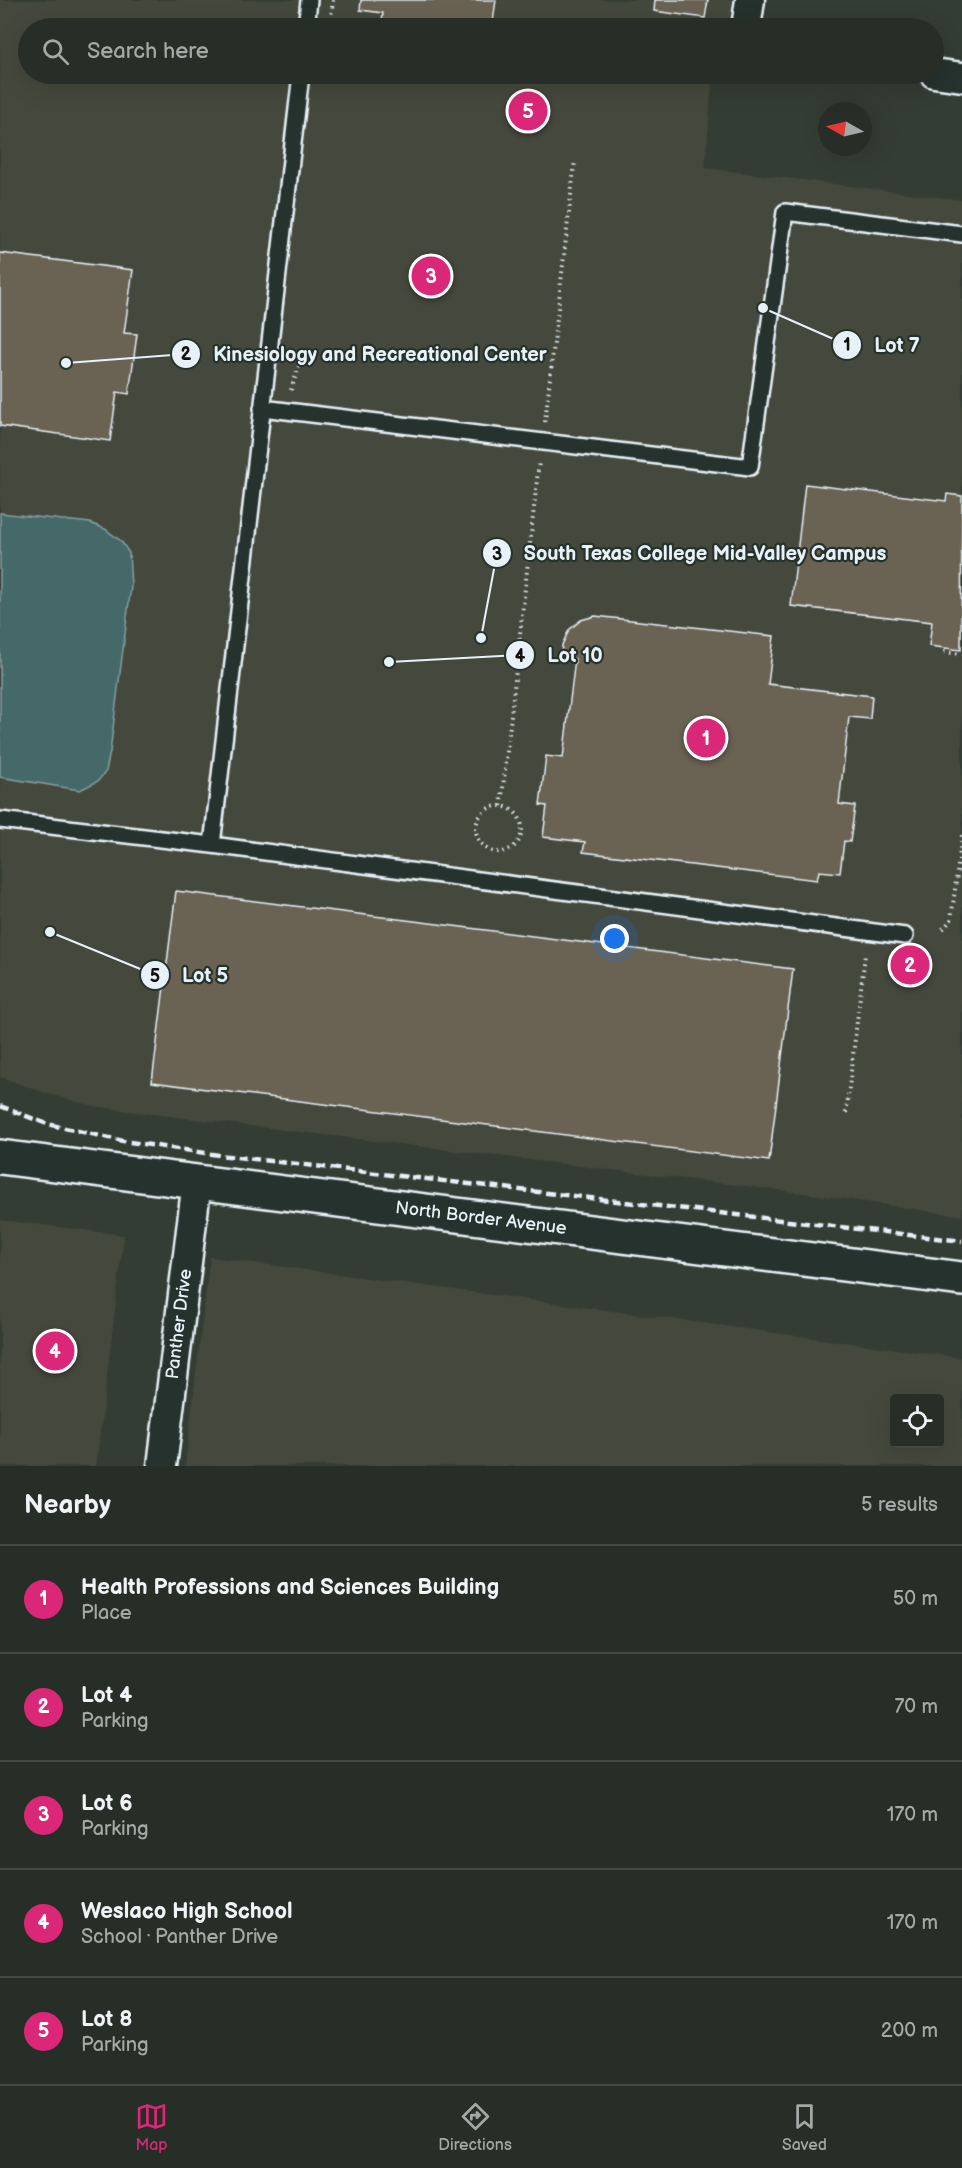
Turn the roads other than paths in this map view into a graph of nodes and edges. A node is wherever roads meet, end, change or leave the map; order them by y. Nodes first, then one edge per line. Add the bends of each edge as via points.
1 (309, 0) edge
2 (750, 0) edge
3 (307, 18) edge
4 (747, 18) edge
5 (944, 75) edge
6 (962, 77) edge
7 (300, 84) edge
8 (962, 234) edge
9 (262, 408) junction
10 (0, 820) edge
11 (212, 845) junction
12 (905, 936) dead end
13 (0, 1157) edge
14 (197, 1181) junction
15 (962, 1279) edge
16 (162, 1466) edge

1 - 3 lane
2 - 4 street
5 - 6 street
7 - 9 lane
8 - 9 lane via 785,212 750,467
9 - 11 lane
10 - 11 lane
11 - 12 lane
13 - 14 street, North Border Avenue
14 - 15 street, North Border Avenue
14 - 16 street, Panther Drive

